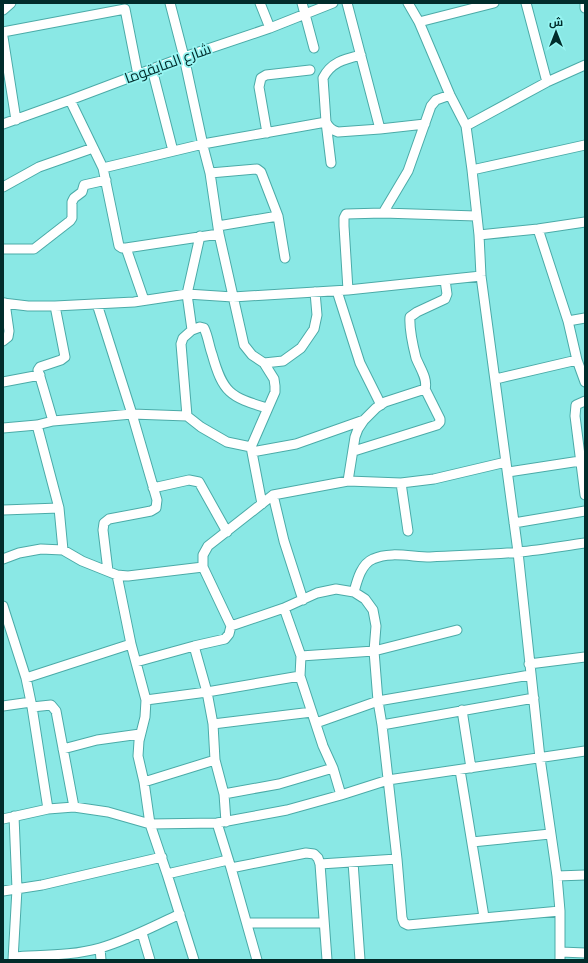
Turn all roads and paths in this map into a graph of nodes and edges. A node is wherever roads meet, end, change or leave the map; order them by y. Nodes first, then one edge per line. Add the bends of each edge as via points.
1 (11, 3) edge
2 (170, 3) edge
3 (260, 3) edge
4 (302, 3) edge
5 (333, 3) edge
6 (347, 3) edge
7 (408, 3) edge
8 (494, 3) edge
9 (526, 3) edge
10 (585, 3) edge
11 (125, 6) edge
12 (585, 8) edge
13 (3, 10) edge
14 (305, 14) junction
15 (419, 22) junction
16 (270, 28) junction
17 (3, 32) edge
18 (3, 37) edge
19 (314, 48) dead end
20 (361, 55) junction
21 (184, 56) junction
22 (585, 65) edge
23 (152, 69) junction
24 (310, 70) dead end
25 (138, 75) junction
26 (546, 82) junction
27 (450, 95) junction
28 (70, 100) junction
29 (16, 120) junction
30 (326, 122) junction
31 (3, 124) edge
32 (425, 124) junction
33 (466, 126) junction
34 (380, 129) junction
35 (267, 133) junction
36 (203, 144) junction
37 (585, 145) edge
38 (93, 148) junction
39 (173, 151) junction
40 (331, 163) dead end
41 (103, 168) junction
42 (472, 170) junction
43 (210, 173) junction
44 (106, 180) junction
45 (3, 187) edge
46 (383, 213) junction
47 (278, 216) junction
48 (476, 216) junction
49 (585, 222) edge
50 (538, 229) junction
51 (218, 230) junction
52 (479, 235) junction
53 (200, 236) junction
54 (126, 248) junction
55 (3, 249) edge
56 (285, 258) dead end
57 (481, 276) junction
58 (445, 280) junction
59 (337, 290) junction
60 (348, 290) junction
61 (315, 292) junction
62 (187, 294) junction
63 (233, 297) junction
64 (144, 300) junction
65 (4, 303) edge
66 (97, 304) junction
67 (55, 306) junction
68 (585, 318) edge
69 (568, 321) junction
70 (192, 330) junction
71 (3, 341) edge
72 (577, 360) junction
73 (264, 363) junction
74 (40, 375) junction
75 (496, 379) junction
76 (3, 382) edge
77 (585, 382) edge
78 (425, 389) junction
79 (585, 401) edge
80 (381, 405) junction
81 (267, 408) junction
82 (132, 414) junction
83 (187, 416) junction
84 (364, 420) junction
85 (53, 421) junction
86 (37, 426) junction
87 (3, 428) edge
88 (251, 450) junction
89 (354, 451) junction
90 (580, 461) junction
91 (506, 462) junction
92 (508, 472) junction
93 (348, 480) junction
94 (401, 483) junction
95 (585, 484) edge
96 (153, 488) junction
97 (585, 495) edge
98 (273, 496) junction
99 (262, 504) junction
100 (59, 508) junction
101 (3, 510) edge
102 (585, 511) edge
103 (514, 523) junction
104 (408, 531) dead end
105 (226, 532) junction
106 (585, 543) edge
107 (64, 550) junction
108 (518, 552) junction
109 (3, 559) edge
110 (203, 566) junction
111 (112, 573) junction
112 (354, 592) junction
113 (303, 600) junction
114 (3, 606) edge
115 (284, 608) junction
116 (230, 626) junction
117 (457, 630) dead end
118 (131, 644) junction
119 (194, 646) junction
120 (374, 651) junction
121 (301, 656) junction
122 (585, 657) edge
123 (136, 662) junction
124 (529, 664) junction
125 (530, 675) junction
126 (300, 676) junction
127 (26, 678) junction
128 (207, 692) junction
129 (534, 698) junction
130 (146, 700) junction
131 (378, 701) junction
132 (31, 704) junction
133 (3, 706) edge
134 (462, 710) junction
135 (312, 712) junction
136 (316, 723) junction
137 (213, 724) junction
138 (382, 725) junction
139 (140, 734) junction
140 (63, 750) junction
141 (585, 751) edge
142 (540, 758) junction
143 (216, 760) junction
144 (333, 768) junction
145 (471, 768) junction
146 (460, 770) junction
147 (388, 780) junction
148 (144, 782) junction
149 (224, 794) junction
150 (341, 795) junction
151 (74, 807) junction
152 (48, 809) junction
153 (14, 816) junction
154 (3, 819) edge
155 (222, 822) junction
156 (150, 824) junction
157 (550, 834) junction
158 (472, 842) junction
159 (162, 857) junction
160 (397, 859) junction
161 (353, 862) junction
162 (230, 864) junction
163 (320, 864) junction
164 (168, 874) junction
165 (585, 875) edge
166 (557, 876) junction
167 (17, 889) junction
168 (3, 891) edge
169 (560, 911) junction
170 (180, 914) junction
171 (484, 917) junction
172 (247, 923) junction
173 (324, 923) junction
174 (142, 933) junction
175 (100, 948) junction
176 (585, 953) edge
177 (561, 956) edge
178 (14, 958) edge
179 (101, 960) edge
180 (150, 960) edge
181 (194, 960) edge
182 (257, 960) edge
183 (327, 960) edge
184 (360, 960) edge

1 - 13 street
2 - 21 street
3 - 16 street
4 - 14 street
5 - 14 street, شارع المايقوما
6 - 20 street
7 - 15 street
8 - 15 street
9 - 26 street
10 - 12 street
11 - 17 street
11 - 25 street
14 - 16 street, شارع المايقوما
14 - 19 street
15 - 27 street
16 - 21 street, شارع المايقوما
18 - 29 street
20 - 30 street via 332,65 326,72 323,84
20 - 34 street
21 - 23 street, شارع المايقوما
21 - 36 street
22 - 26 street
23 - 25 street, شارع المايقوما
23 - 39 street
24 - 35 street via 266,75 261,78 259,87
25 - 28 street, شارع المايقوما
26 - 33 street
27 - 32 street via 436,100 431,106
27 - 33 street
28 - 29 street, شارع المايقوما
28 - 38 street
29 - 31 street, شارع المايقوما
30 - 34 street via 332,130 338,132
30 - 35 street
30 - 40 street
32 - 34 street
32 - 46 street via 408,171
33 - 42 street
35 - 36 street
36 - 39 street
36 - 43 street
37 - 42 street
38 - 41 street
38 - 45 street via 39,167
39 - 41 street
41 - 44 street
42 - 48 street
43 - 47 street via 257,168 261,172
43 - 51 street
44 - 54 street via 119,246
44 - 55 street via 84,185 82,192 72,202 70,221 41,245 34,249
46 - 48 street
46 - 60 street via 353,213 346,214 344,218
47 - 51 street
47 - 56 street
48 - 52 street
49 - 50 street
50 - 52 street
50 - 69 street
51 - 53 street
51 - 63 street
52 - 57 street
53 - 54 street
53 - 62 street
54 - 64 street
57 - 58 street
57 - 75 street
58 - 60 street
58 - 78 street via 445,299 410,317 416,358 426,384
59 - 60 street
59 - 61 street
59 - 80 street via 360,363
61 - 63 street
61 - 73 street via 317,315 314,329 301,348 283,361
62 - 63 street
62 - 64 street
62 - 70 street
63 - 73 street via 244,344 252,355
64 - 66 street
65 - 67 street
65 - 71 street via 9,331 8,337
66 - 67 street
66 - 82 street
67 - 74 street via 65,357 40,367
68 - 69 street
69 - 72 street
70 - 81 street via 204,328 222,381 231,394 243,401
70 - 83 street via 183,338 181,344
72 - 75 street
72 - 77 street
73 - 81 street via 274,379 275,386
74 - 76 street
74 - 85 street
75 - 91 street
78 - 80 street
78 - 89 street via 440,422
79 - 90 street via 576,405 575,416
80 - 84 street
81 - 88 street
82 - 83 street
82 - 85 street
82 - 96 street
83 - 88 street via 227,442
84 - 88 street via 296,444
84 - 89 street via 355,437
85 - 86 street
86 - 87 street
86 - 100 street
88 - 99 street
89 - 93 street
90 - 92 street
90 - 95 street
91 - 92 street
91 - 94 street via 434,479
92 - 103 street
93 - 94 street
93 - 98 street
94 - 104 street
95 - 97 street
96 - 105 street via 189,480 199,482
96 - 111 street via 157,500 156,508 109,519 104,523 103,530
98 - 99 street
98 - 113 street
99 - 105 street
100 - 101 street
100 - 107 street
102 - 103 street
103 - 108 street
105 - 110 street via 208,546 203,555
106 - 108 street
107 - 109 street via 41,549
107 - 111 street via 82,562
108 - 112 street via 379,557 365,565
108 - 124 street
110 - 111 street via 128,576
110 - 116 street
111 - 118 street
112 - 113 street via 336,589 317,593
112 - 120 street via 365,599 372,610 376,626
113 - 115 street
114 - 127 street
115 - 116 street
115 - 121 street
116 - 119 street via 225,639
117 - 120 street
118 - 123 street
118 - 127 street
119 - 123 street
119 - 128 street
120 - 121 street
120 - 131 street
121 - 126 street
122 - 124 street
123 - 130 street
124 - 125 street
125 - 129 street
125 - 131 street
126 - 128 street
126 - 135 street
127 - 132 street
128 - 130 street
128 - 137 street
129 - 134 street
129 - 142 street
130 - 139 street via 145,718
131 - 136 street
131 - 138 street
132 - 133 street
132 - 140 street via 54,707
132 - 152 street
134 - 138 street
134 - 145 street
135 - 136 street
135 - 137 street
136 - 144 street
137 - 143 street
138 - 147 street
139 - 140 street via 97,740
139 - 148 street via 138,756
140 - 151 street
141 - 142 street
142 - 145 street
142 - 157 street
143 - 148 street
143 - 149 street
144 - 149 street via 279,784
144 - 150 street
145 - 146 street
146 - 147 street
146 - 158 street
147 - 150 street
147 - 160 street
148 - 156 street
149 - 155 street
150 - 155 street via 287,810
151 - 152 street
151 - 156 street via 108,812
152 - 153 street
153 - 154 street
153 - 167 street
155 - 156 street
155 - 162 street
156 - 159 street
157 - 158 street
157 - 166 street
158 - 171 street
159 - 164 street
159 - 167 street via 49,884
160 - 161 street
160 - 171 street via 404,922 408,924
161 - 163 street
161 - 184 street
162 - 163 street via 306,853 314,854
162 - 164 street
162 - 172 street
163 - 173 street
164 - 170 street
165 - 166 street
166 - 169 street
167 - 168 street
167 - 178 street
169 - 171 street
169 - 177 street
170 - 174 street
170 - 181 street
172 - 173 street
172 - 182 street
173 - 183 street
174 - 175 street
174 - 180 street
175 - 178 street
175 - 179 street
176 - 177 street

